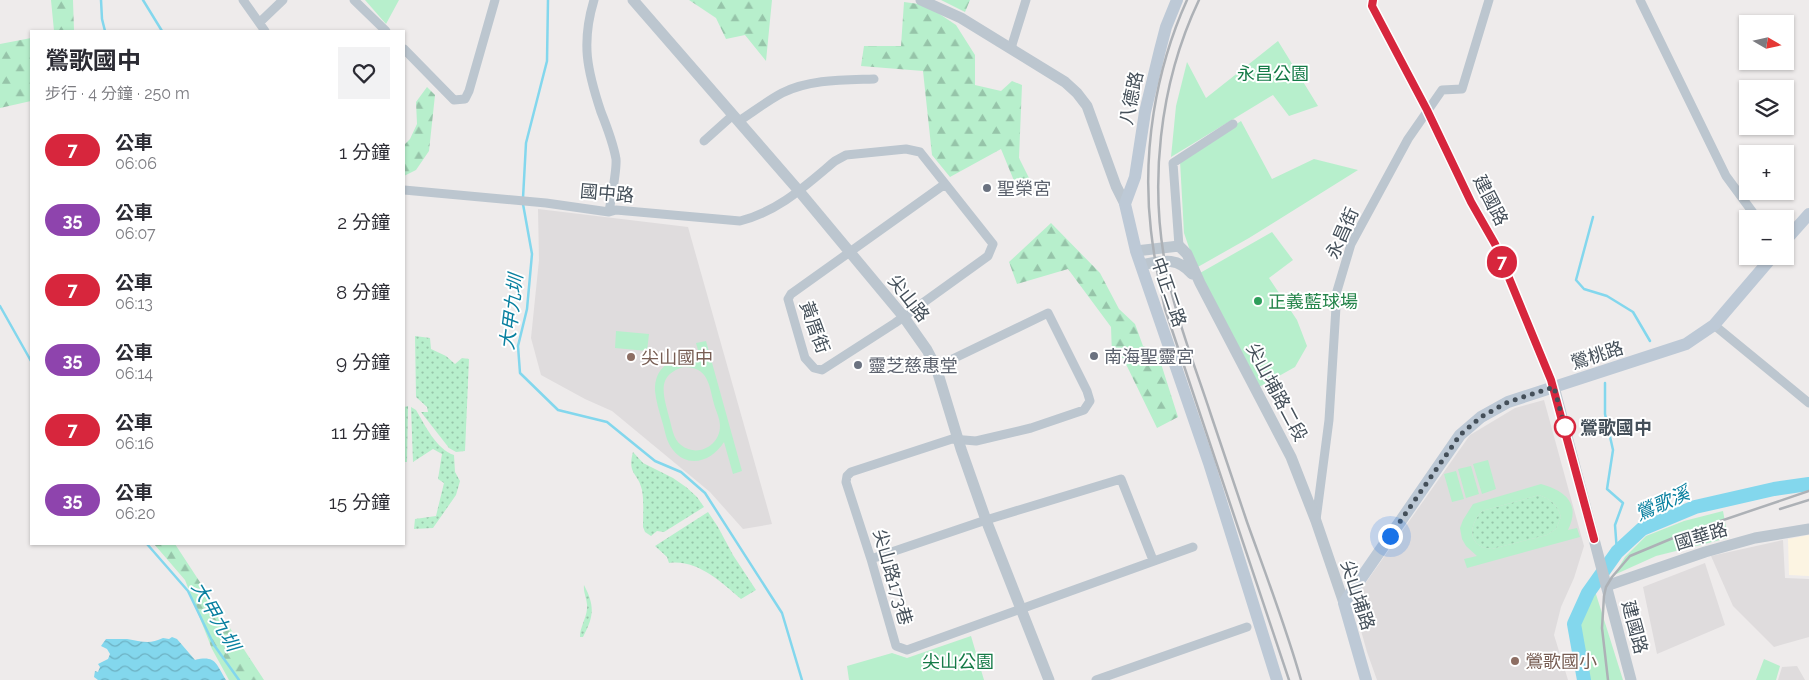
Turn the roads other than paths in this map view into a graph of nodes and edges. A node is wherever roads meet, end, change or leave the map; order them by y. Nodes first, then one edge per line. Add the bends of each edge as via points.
1 (243, 0) edge
2 (283, 0) edge
3 (354, 0) edge
4 (495, 0) edge
5 (594, 0) edge
6 (633, 0) edge
7 (921, 0) edge
8 (1026, 0) edge
9 (1177, 0) edge
10 (1373, 0) edge
11 (1489, 0) edge
12 (1640, 0) edge
13 (260, 22) junction
14 (264, 30) edge
15 (385, 30) edge
16 (1011, 48) junction
17 (405, 50) edge
18 (874, 79) dead end
19 (1427, 110) junction
20 (736, 118) junction
21 (1233, 124) dead end
22 (704, 141) dead end
23 (945, 184) junction
24 (405, 190) edge
25 (799, 191) junction
26 (1125, 204) junction
27 (1752, 210) edge
28 (609, 212) junction
29 (1809, 214) edge
30 (1794, 231) edge
31 (1179, 246) junction
32 (1136, 252) junction
33 (850, 253) junction
34 (1141, 265) junction
35 (1765, 265) edge
36 (1200, 284) junction
37 (903, 316) junction
38 (1714, 325) junction
39 (936, 367) junction
40 (1554, 387) junction
41 (1809, 403) edge
42 (959, 441) junction
43 (986, 520) junction
44 (1316, 521) junction
45 (1809, 529) edge
46 (1193, 547) dead end
47 (872, 559) junction
48 (1154, 560) junction
49 (1606, 584) junction
50 (1344, 603) junction
51 (1021, 609) junction
52 (1247, 627) dead end
53 (1049, 680) edge
54 (1096, 680) edge
55 (1277, 680) edge
56 (1366, 680) edge
57 (1631, 680) edge

1 - 13 street
2 - 13 street
3 - 15 street
4 - 17 street via 464,99 454,100
5 - 28 street via 585,50 616,161
6 - 20 street, 尖山路
7 - 16 street, 中正二路 via 961,18
8 - 16 street
9 - 26 main road, 八德路 via 1160,50 1145,112 1135,177
10 - 19 street, 建國路 via 1372,6
11 - 19 street, 永昌街 via 1462,89 1442,90
12 - 27 street via 1726,176
13 - 14 street
16 - 26 street, 中正二路 via 1066,82 1087,106
18 - 20 street via 808,84 784,92
19 - 40 street, 建國路 via 1495,244
19 - 44 street, 永昌街 via 1351,244 1337,291 1328,420
20 - 22 street
20 - 25 street, 尖山路
21 - 31 street via 1173,163
23 - 25 street, 國中路 via 920,152 906,149 846,155
23 - 33 street
23 - 37 street, 國中路 via 992,244 988,256
24 - 28 street, 國中路
25 - 28 street, 國中路 via 773,210 740,221
25 - 33 street, 尖山路
26 - 32 main road, 中正二路
29 - 30 main road
31 - 32 street
31 - 36 street via 1187,254
32 - 34 main road, 中正二路
33 - 37 street, 尖山路
33 - 37 street, 黃厝街 via 788,299 809,364 822,370
34 - 36 street via 1176,261 1185,266
34 - 55 main road, 中正二路 via 1209,463
35 - 38 main road, 鶯桃路
36 - 44 street, 尖山埔路二段 via 1291,457
37 - 39 street, 尖山路
38 - 40 main road, 鶯桃路 via 1686,344
38 - 41 street
39 - 42 street, 尖山路
39 - 42 street via 1048,313 1090,401 1084,410 1031,428 976,441
40 - 49 street, 建國路
40 - 50 main road, 鶯桃路 via 1508,402 1481,417 1460,435
42 - 43 street, 尖山路
42 - 47 street, 尖山路173巷 via 952,439 847,476 846,482
43 - 47 street
43 - 48 street via 1121,479
43 - 51 street, 尖山路
44 - 50 street, 尖山埔路
45 - 49 street, 國華路 via 1755,538
46 - 48 street
47 - 51 street, 尖山路173巷 via 896,646 907,650
48 - 51 street
49 - 57 street, 建國路
50 - 56 main road, 尖山埔路
51 - 53 street, 尖山路
52 - 54 street

